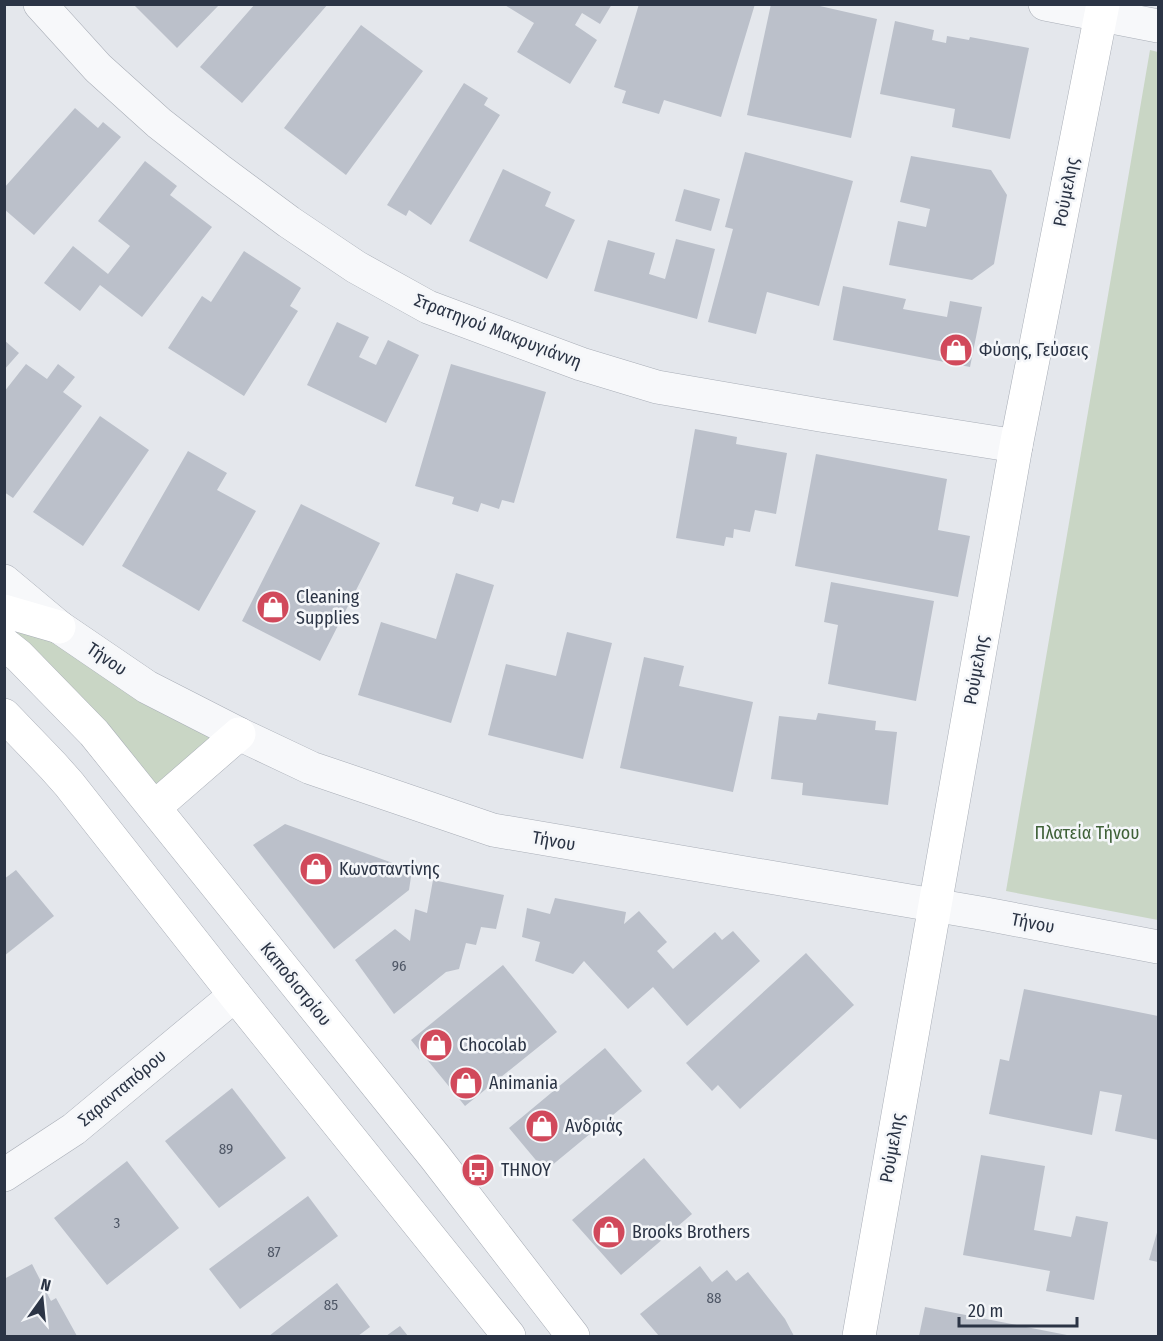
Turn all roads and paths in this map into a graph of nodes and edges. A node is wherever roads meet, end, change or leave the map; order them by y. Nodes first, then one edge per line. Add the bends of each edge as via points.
1 (40, 4) edge
2 (1045, 4) edge
3 (1102, 10) edge
4 (1158, 26) edge
5 (1016, 446) junction
6 (4, 581) edge
7 (4, 610) edge
8 (59, 627) junction
9 (4, 644) edge
10 (4, 715) edge
11 (240, 735) junction
12 (155, 807) junction
13 (935, 905) junction
14 (1158, 947) edge
15 (236, 995) junction
16 (4, 1175) edge
17 (509, 1336) edge
18 (573, 1336) edge
19 (859, 1336) edge

1 - 5 street, Στρατηγού Μακρυγιάννη via 98,68 219,170 356,267 428,307 581,364 657,387
2 - 3 street
3 - 4 street
3 - 5 main road, Ρούμελης
5 - 13 main road, Ρούμελης
6 - 8 street, Τήνου
7 - 8 main road
8 - 11 street, Τήνου via 147,687
9 - 12 main road, Καποδιστρίου via 94,733
10 - 15 main road via 69,784
11 - 12 main road
11 - 13 street, Τήνου via 311,768 493,830
12 - 18 main road, Καποδιστρίου
13 - 14 street, Τήνου
13 - 19 main road, Ρούμελης
15 - 16 street, Σαρανταπόρου via 74,1129
15 - 17 main road

